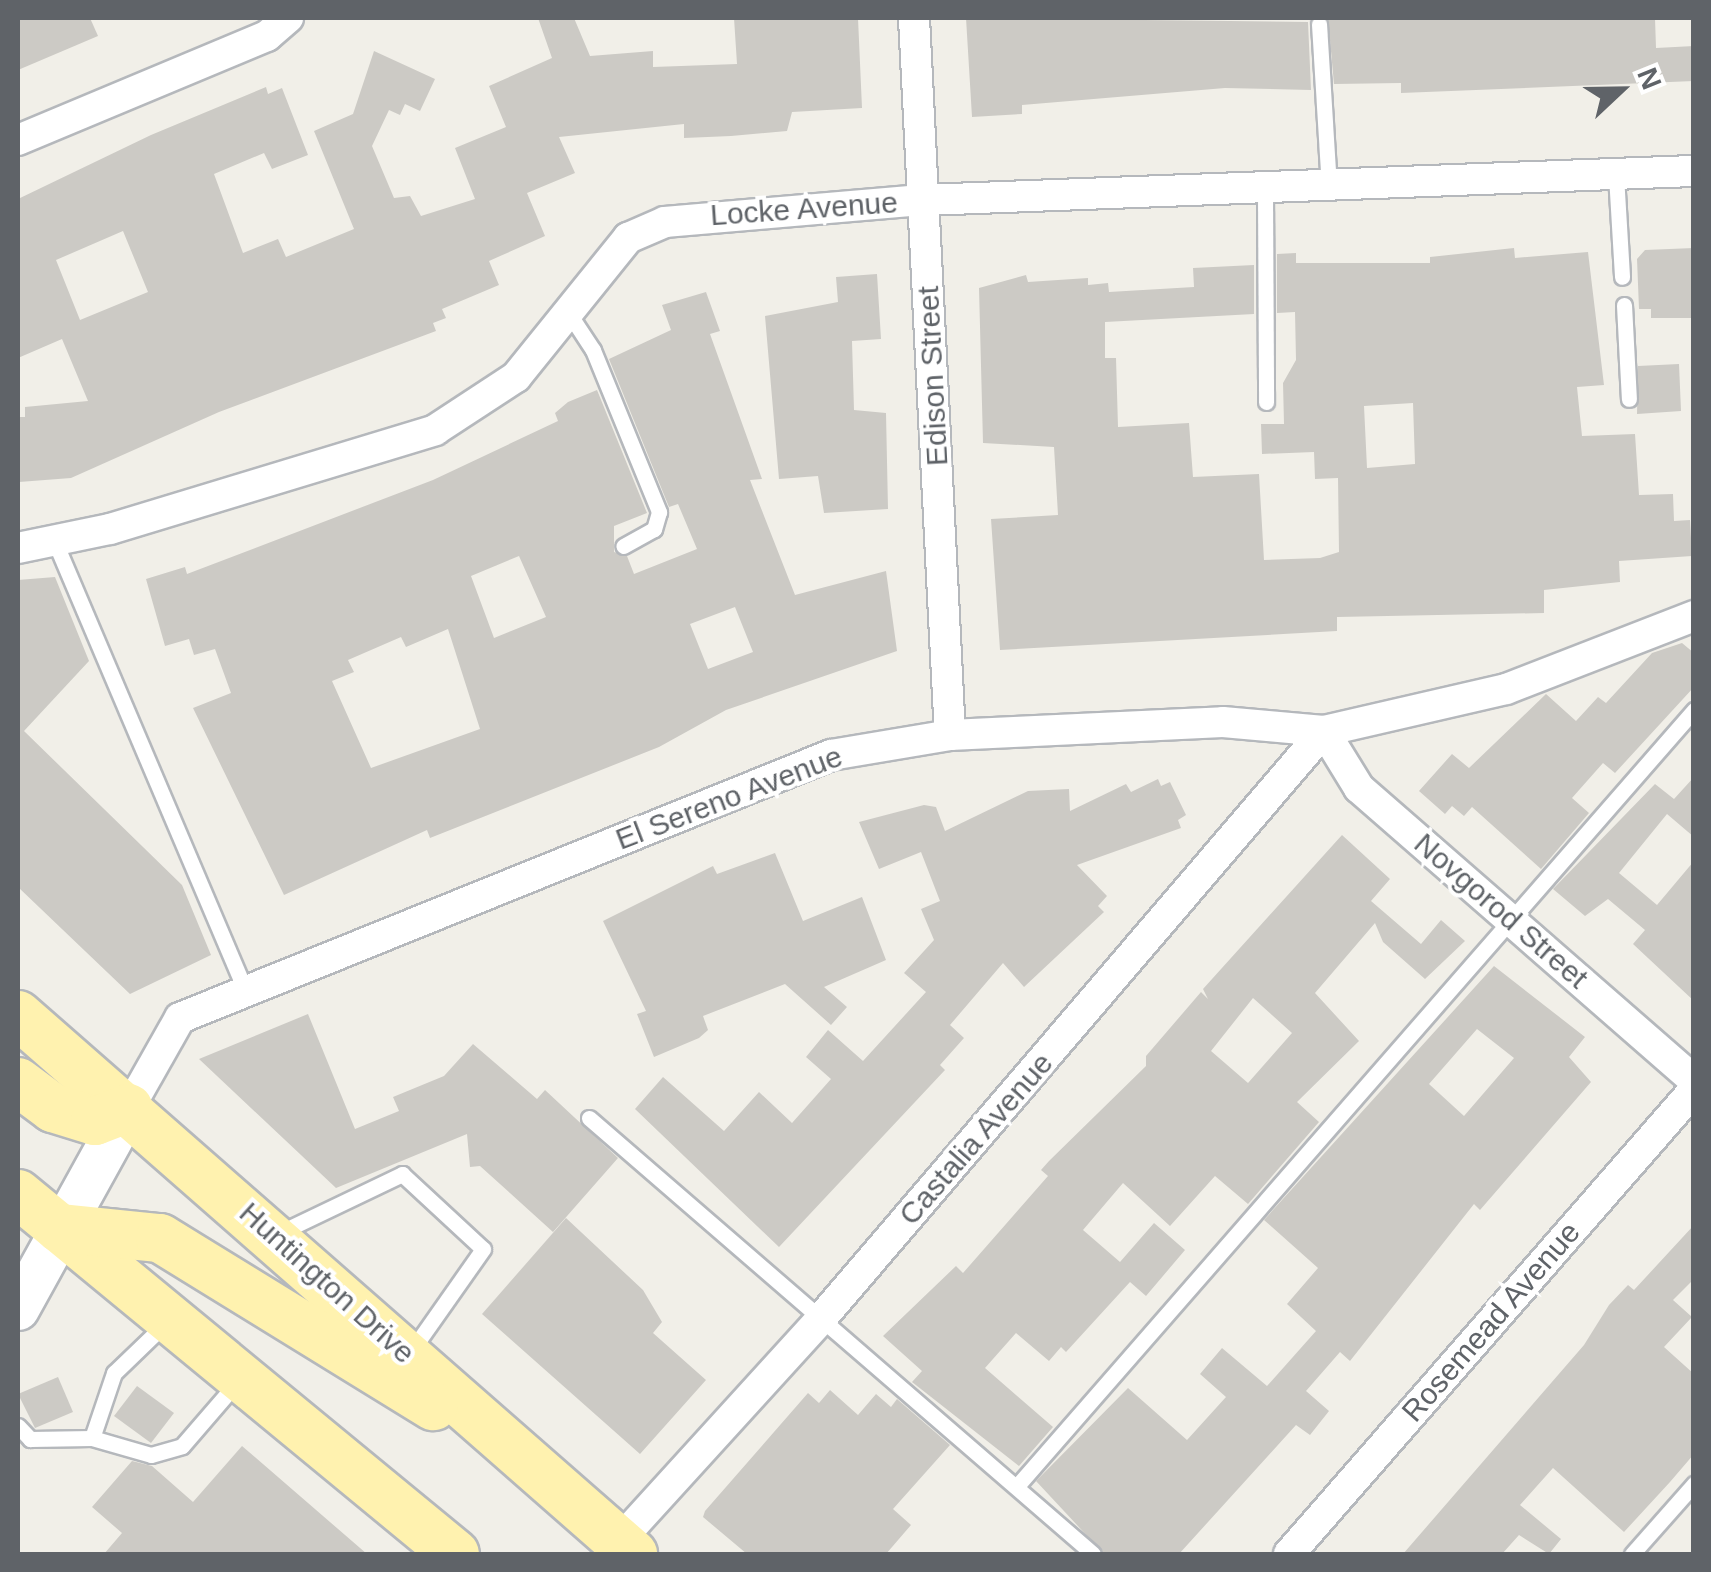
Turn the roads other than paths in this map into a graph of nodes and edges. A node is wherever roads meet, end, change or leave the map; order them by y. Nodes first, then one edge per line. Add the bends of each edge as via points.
1 (288, 18) edge
2 (914, 18) edge
3 (1319, 24) dead end
4 (18, 140) edge
5 (1694, 171) edge
6 (1616, 174) junction
7 (1330, 188) junction
8 (1264, 192) junction
9 (924, 200) junction
10 (1622, 278) dead end
11 (1624, 305) dead end
12 (570, 316) junction
13 (1628, 399) dead end
14 (1266, 402) dead end
15 (55, 542) junction
16 (623, 546) dead end
17 (18, 548) edge
18 (1694, 616) edge
19 (1694, 710) edge
20 (1324, 730) junction
21 (950, 735) junction
22 (1510, 918) junction
23 (245, 989) junction
24 (18, 1015) edge
25 (1694, 1080) edge
26 (18, 1082) edge
27 (1694, 1090) edge
28 (130, 1108) junction
29 (590, 1118) dead end
30 (18, 1194) edge
31 (59, 1228) junction
32 (273, 1236) junction
33 (18, 1309) edge
34 (170, 1320) junction
35 (820, 1320) junction
36 (408, 1356) junction
37 (240, 1378) junction
38 (18, 1426) edge
39 (92, 1438) junction
40 (526, 1460) junction
41 (1694, 1484) edge
42 (1017, 1486) junction
43 (626, 1548) edge
44 (455, 1554) edge
45 (1093, 1554) edge
46 (1289, 1554) edge
47 (1632, 1554) edge

1 - 4 street via 267,36
2 - 9 street, Edison Street
3 - 7 lane
5 - 6 street, Locke Avenue
6 - 7 street, Locke Avenue
6 - 10 lane
7 - 8 street, Locke Avenue
8 - 9 street, Locke Avenue
8 - 14 lane
9 - 12 street, Locke Avenue via 665,222 628,238
9 - 21 street, Edison Street
11 - 13 lane
12 - 15 street, Locke Avenue via 516,377 435,430
12 - 16 lane via 593,350 659,512 654,528
15 - 17 street, Locke Avenue
15 - 23 lane
18 - 20 street, El Sereno Avenue via 1506,689
19 - 22 lane
20 - 21 street, El Sereno Avenue via 1240,722
20 - 22 street, Novgorod Street via 1359,788
20 - 35 street, Castalia Avenue
21 - 23 street, El Sereno Avenue via 793,768
22 - 25 street, Novgorod Street
22 - 42 lane
23 - 28 street, El Sereno Avenue via 180,1018
24 - 28 main road, Huntington Drive
26 - 28 main road via 53,1108 95,1121
27 - 46 street, Rosemead Avenue
28 - 31 main road
28 - 32 main road, Huntington Drive
29 - 35 lane
30 - 31 main road
31 - 33 main road
31 - 34 main road
31 - 40 main road via 160,1238
32 - 36 main road, Huntington Drive
32 - 36 lane via 402,1174 484,1249
34 - 37 main road
34 - 39 lane via 114,1374
35 - 42 lane
35 - 43 street, Castalia Avenue
36 - 40 main road, Huntington Drive
37 - 39 lane via 182,1446 151,1454
37 - 44 main road
38 - 39 lane via 30,1439
40 - 43 main road, Huntington Drive
41 - 47 lane
42 - 45 lane

